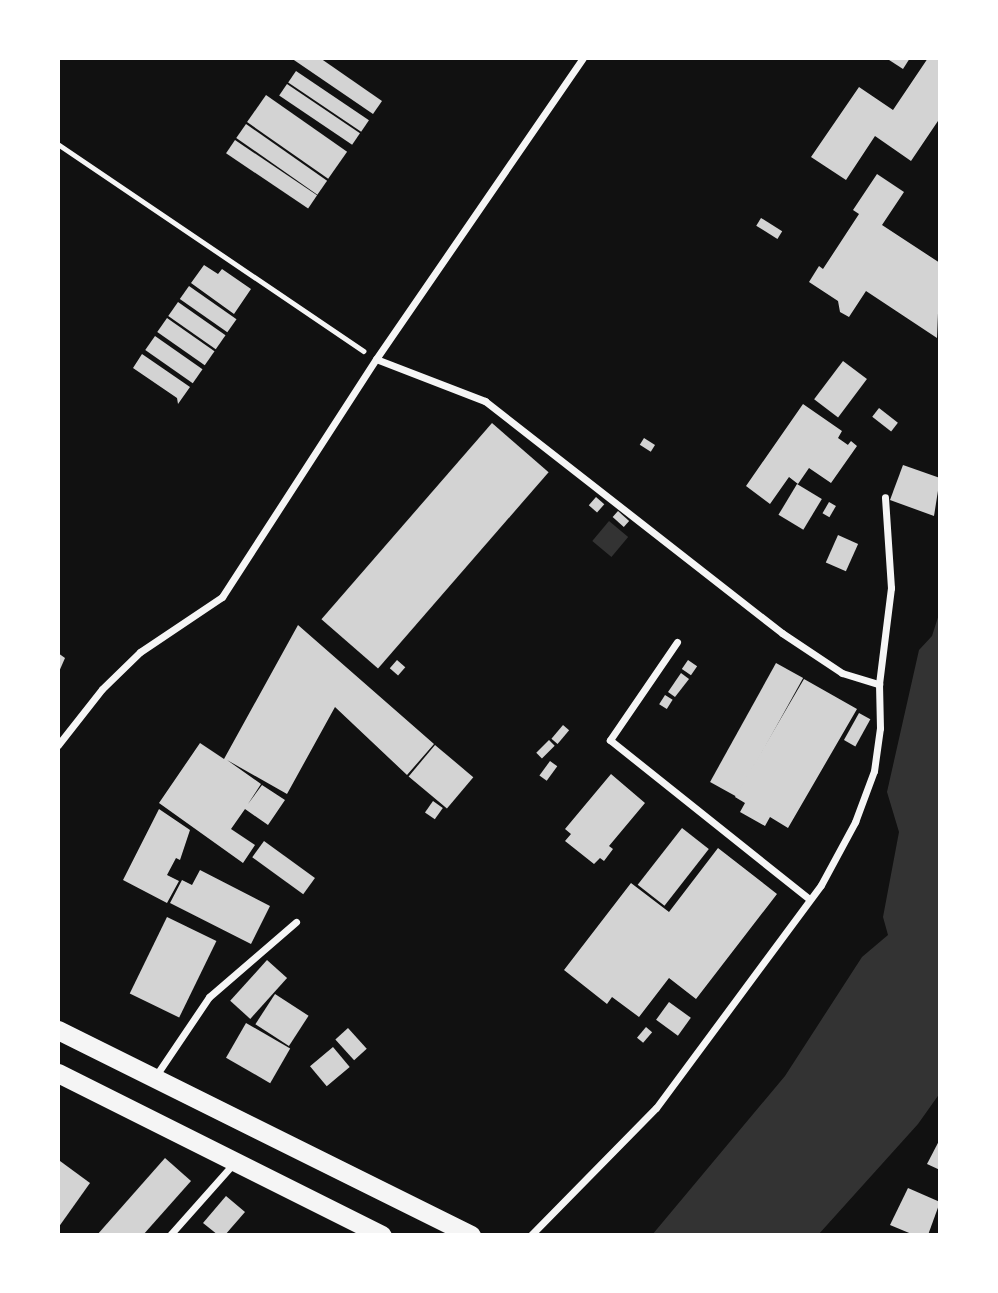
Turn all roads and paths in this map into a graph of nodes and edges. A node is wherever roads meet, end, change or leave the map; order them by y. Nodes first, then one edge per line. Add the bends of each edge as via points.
1 (583, 58) edge
2 (58, 144) edge
3 (376, 359) junction
4 (885, 497) dead end
5 (677, 642) dead end
6 (879, 684) junction
7 (58, 746) edge
8 (809, 899) junction
9 (296, 922) dead end
10 (58, 1030) edge
11 (58, 1073) edge
12 (155, 1078) junction
13 (236, 1161) junction
14 (170, 1235) edge
15 (382, 1235) edge
16 (471, 1235) edge
17 (531, 1235) edge

1 - 3 street
2 - 3 path
3 - 6 street via 485,401 573,465 782,634 842,673
3 - 7 street via 222,597 140,652 102,689
4 - 6 street via 891,588
5 - 8 street via 610,740
6 - 8 street via 874,771 855,822
8 - 17 street via 656,1108
9 - 12 street via 209,997
10 - 12 highway
11 - 13 highway
12 - 16 highway
13 - 14 street
13 - 15 highway

